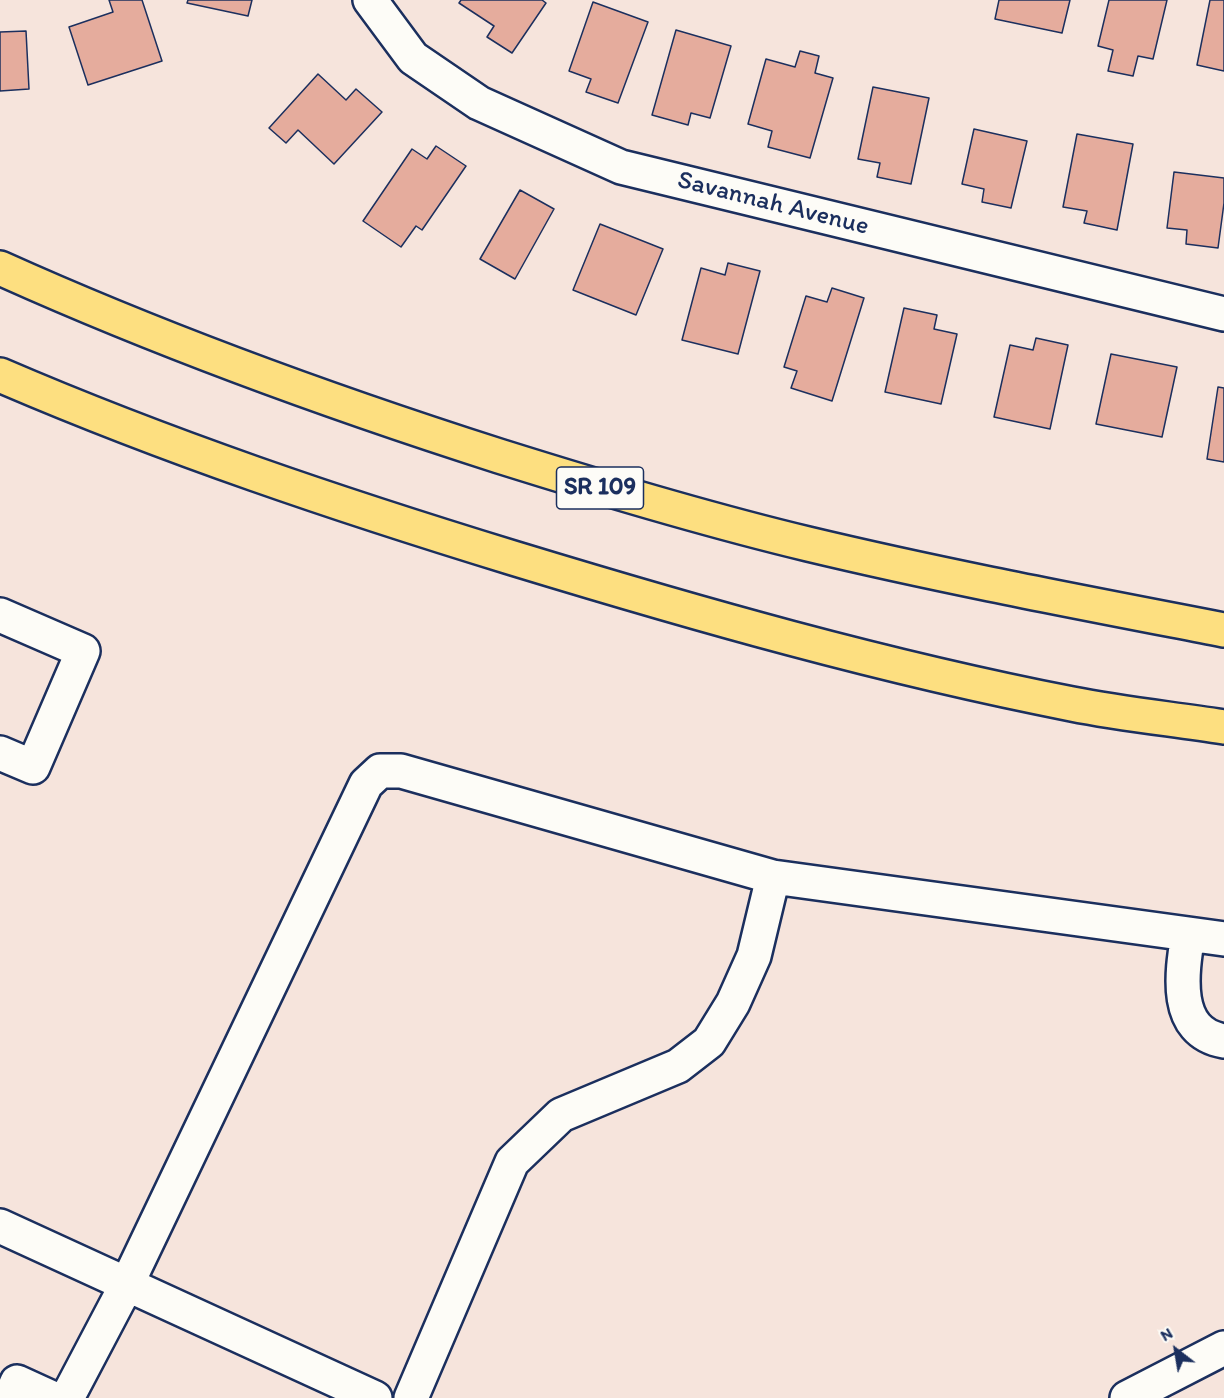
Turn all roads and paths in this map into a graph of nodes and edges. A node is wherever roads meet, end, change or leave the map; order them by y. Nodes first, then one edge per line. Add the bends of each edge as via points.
1 (370, 0) edge
2 (0, 268) edge
3 (1224, 314) edge
4 (0, 375) edge
5 (0, 615) edge
6 (1224, 630) edge
7 (1224, 727) edge
8 (0, 753) edge
9 (773, 877) junction
10 (1188, 934) junction
11 (1224, 939) edge
12 (1224, 1041) edge
13 (0, 1226) edge
14 (127, 1284) junction
15 (1224, 1348) edge
16 (1130, 1397) edge
17 (10, 1398) edge
18 (52, 1398) edge
19 (67, 1398) edge
20 (375, 1398) edge
21 (411, 1398) edge

1 - 3 street, Savannah Avenue via 413,58 479,103 621,167
2 - 6 highway, SR 109 via 206,354 394,422 605,489 805,543 963,580
4 - 7 highway via 260,476 610,587 816,645 1061,701
5 - 8 street via 83,651 33,767
9 - 10 street
9 - 14 street via 400,771 380,771 366,784
9 - 21 street via 754,956 733,1004 709,1042 678,1066 561,1114 512,1162
10 - 11 street
10 - 12 street via 1182,987 1187,1011 1196,1027 1209,1037
13 - 14 street
14 - 19 street
14 - 20 street
15 - 16 street
17 - 18 street via 17,1382

